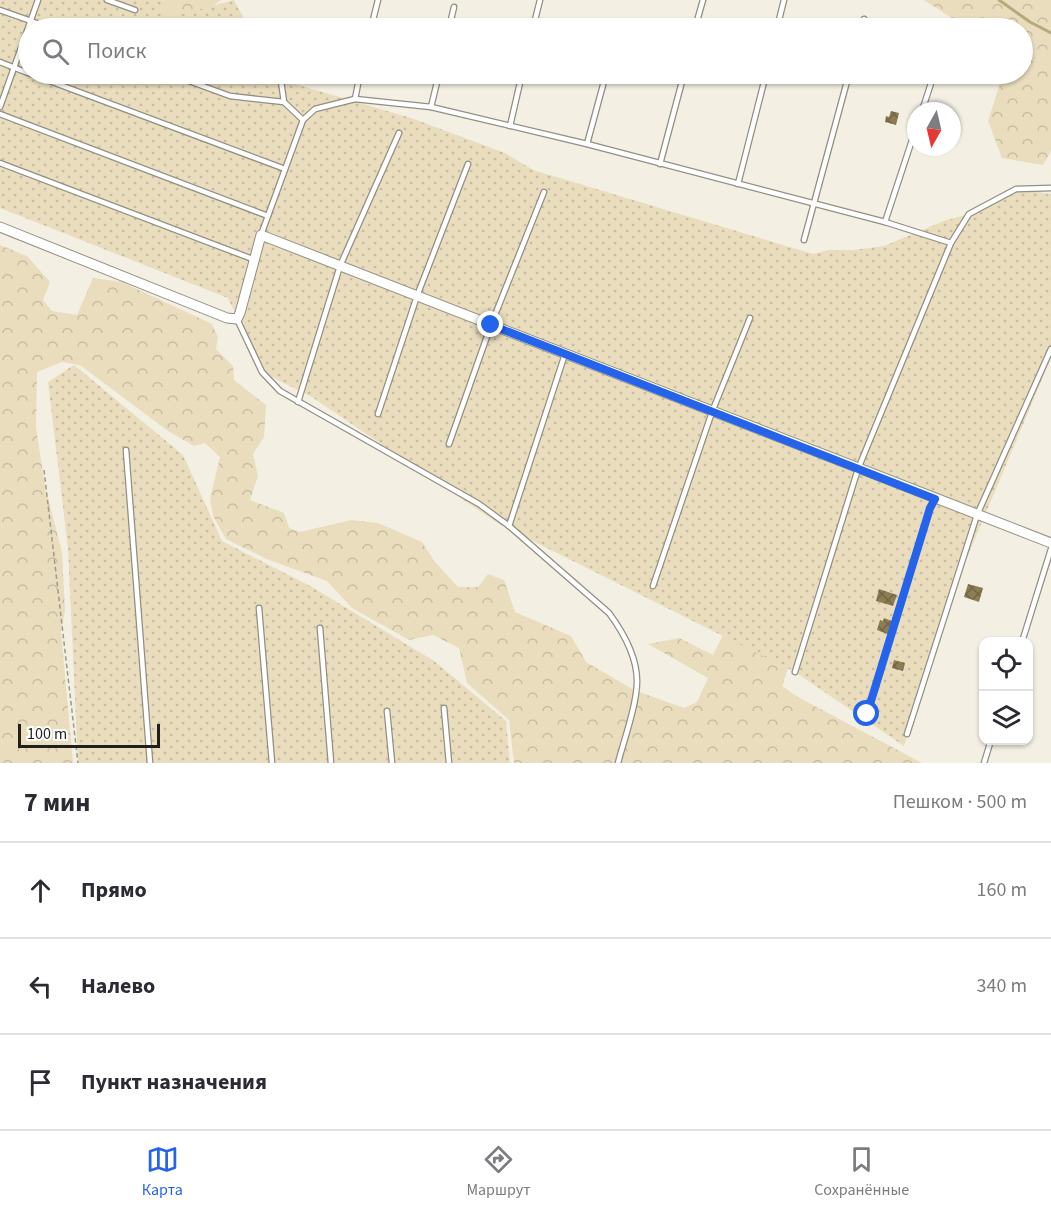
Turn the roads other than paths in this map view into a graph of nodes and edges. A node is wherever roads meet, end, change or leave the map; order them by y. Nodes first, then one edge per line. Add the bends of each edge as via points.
1 (38, 0) edge
2 (107, 0) edge
3 (378, 0) edge
4 (540, 0) edge
5 (703, 0) edge
6 (784, 0) edge
7 (454, 7) dead end
8 (0, 9) edge
9 (135, 10) dead end
10 (23, 18) edge
11 (32, 18) edge
12 (374, 18) edge
13 (451, 18) edge
14 (536, 18) edge
15 (698, 18) edge
16 (780, 18) edge
17 (18, 56) edge
18 (0, 62) edge
19 (14, 67) junction
20 (18, 68) edge
21 (59, 84) edge
22 (197, 84) edge
23 (281, 84) edge
24 (358, 84) edge
25 (436, 84) edge
26 (520, 84) edge
27 (603, 84) edge
28 (681, 84) edge
29 (763, 84) edge
30 (846, 84) edge
31 (931, 84) edge
32 (355, 99) junction
33 (284, 102) junction
34 (925, 102) edge
35 (0, 107) edge
36 (431, 107) junction
37 (0, 114) edge
38 (303, 120) junction
39 (510, 126) junction
40 (399, 133) dead end
41 (587, 144) junction
42 (907, 155) edge
43 (0, 163) edge
44 (468, 164) dead end
45 (660, 164) junction
46 (285, 169) junction
47 (738, 184) junction
48 (1051, 188) edge
49 (544, 192) dead end
50 (814, 204) junction
51 (268, 216) junction
52 (885, 222) junction
53 (0, 227) edge
54 (261, 235) junction
55 (804, 240) dead end
56 (951, 243) junction
57 (255, 260) junction
58 (340, 266) junction
59 (417, 296) junction
60 (750, 318) dead end
61 (237, 319) junction
62 (491, 325) junction
63 (1051, 349) edge
64 (565, 354) junction
65 (298, 402) junction
66 (712, 412) junction
67 (378, 414) dead end
68 (449, 444) dead end
69 (126, 450) dead end
70 (858, 469) junction
71 (935, 499) junction
72 (977, 515) junction
73 (509, 526) junction
74 (1051, 543) edge
75 (1051, 549) edge
76 (653, 586) dead end
77 (259, 608) dead end
78 (320, 628) dead end
79 (1024, 637) edge
80 (795, 672) dead end
81 (444, 708) dead end
82 (387, 711) dead end
83 (867, 714) dead end
84 (907, 734) dead end
85 (990, 745) edge
86 (150, 763) edge
87 (272, 763) edge
88 (331, 763) edge
89 (392, 763) edge
90 (449, 763) edge
91 (618, 763) edge
92 (984, 763) edge

1 - 11 lane
2 - 9 lane
3 - 12 lane
4 - 14 lane
5 - 15 lane
6 - 16 lane
7 - 13 lane
8 - 10 lane
17 - 19 lane
18 - 19 lane
19 - 20 lane
19 - 35 lane
21 - 46 lane
22 - 33 lane via 230,96
23 - 33 lane
24 - 32 lane
25 - 36 lane
26 - 39 lane
27 - 41 lane
28 - 45 lane
29 - 47 lane
30 - 50 lane
31 - 34 lane
32 - 36 lane
32 - 38 lane via 315,109
33 - 38 lane
36 - 39 lane
37 - 51 lane
38 - 46 lane
39 - 41 lane
40 - 58 lane
41 - 45 lane
42 - 52 lane
43 - 57 lane
44 - 59 lane
45 - 47 lane
46 - 51 lane
47 - 50 lane
48 - 56 lane via 1016,189 969,214
49 - 62 lane
50 - 52 lane
50 - 55 lane
51 - 54 lane
52 - 56 lane
53 - 61 street
54 - 57 street
54 - 58 street
56 - 70 lane
57 - 61 street
58 - 59 street
58 - 65 lane
59 - 62 street
59 - 67 lane
60 - 66 lane
61 - 65 lane via 262,372 279,391
62 - 64 street
62 - 68 lane
63 - 72 lane
64 - 66 street
64 - 73 lane
65 - 73 lane via 479,504
66 - 70 street
66 - 76 lane
69 - 86 lane
70 - 71 street
70 - 80 lane
71 - 72 street
71 - 83 lane
72 - 74 street
72 - 84 lane
73 - 91 lane via 620,627 637,681
75 - 79 lane
77 - 87 lane
78 - 88 lane
81 - 90 lane
82 - 89 lane
85 - 92 lane

